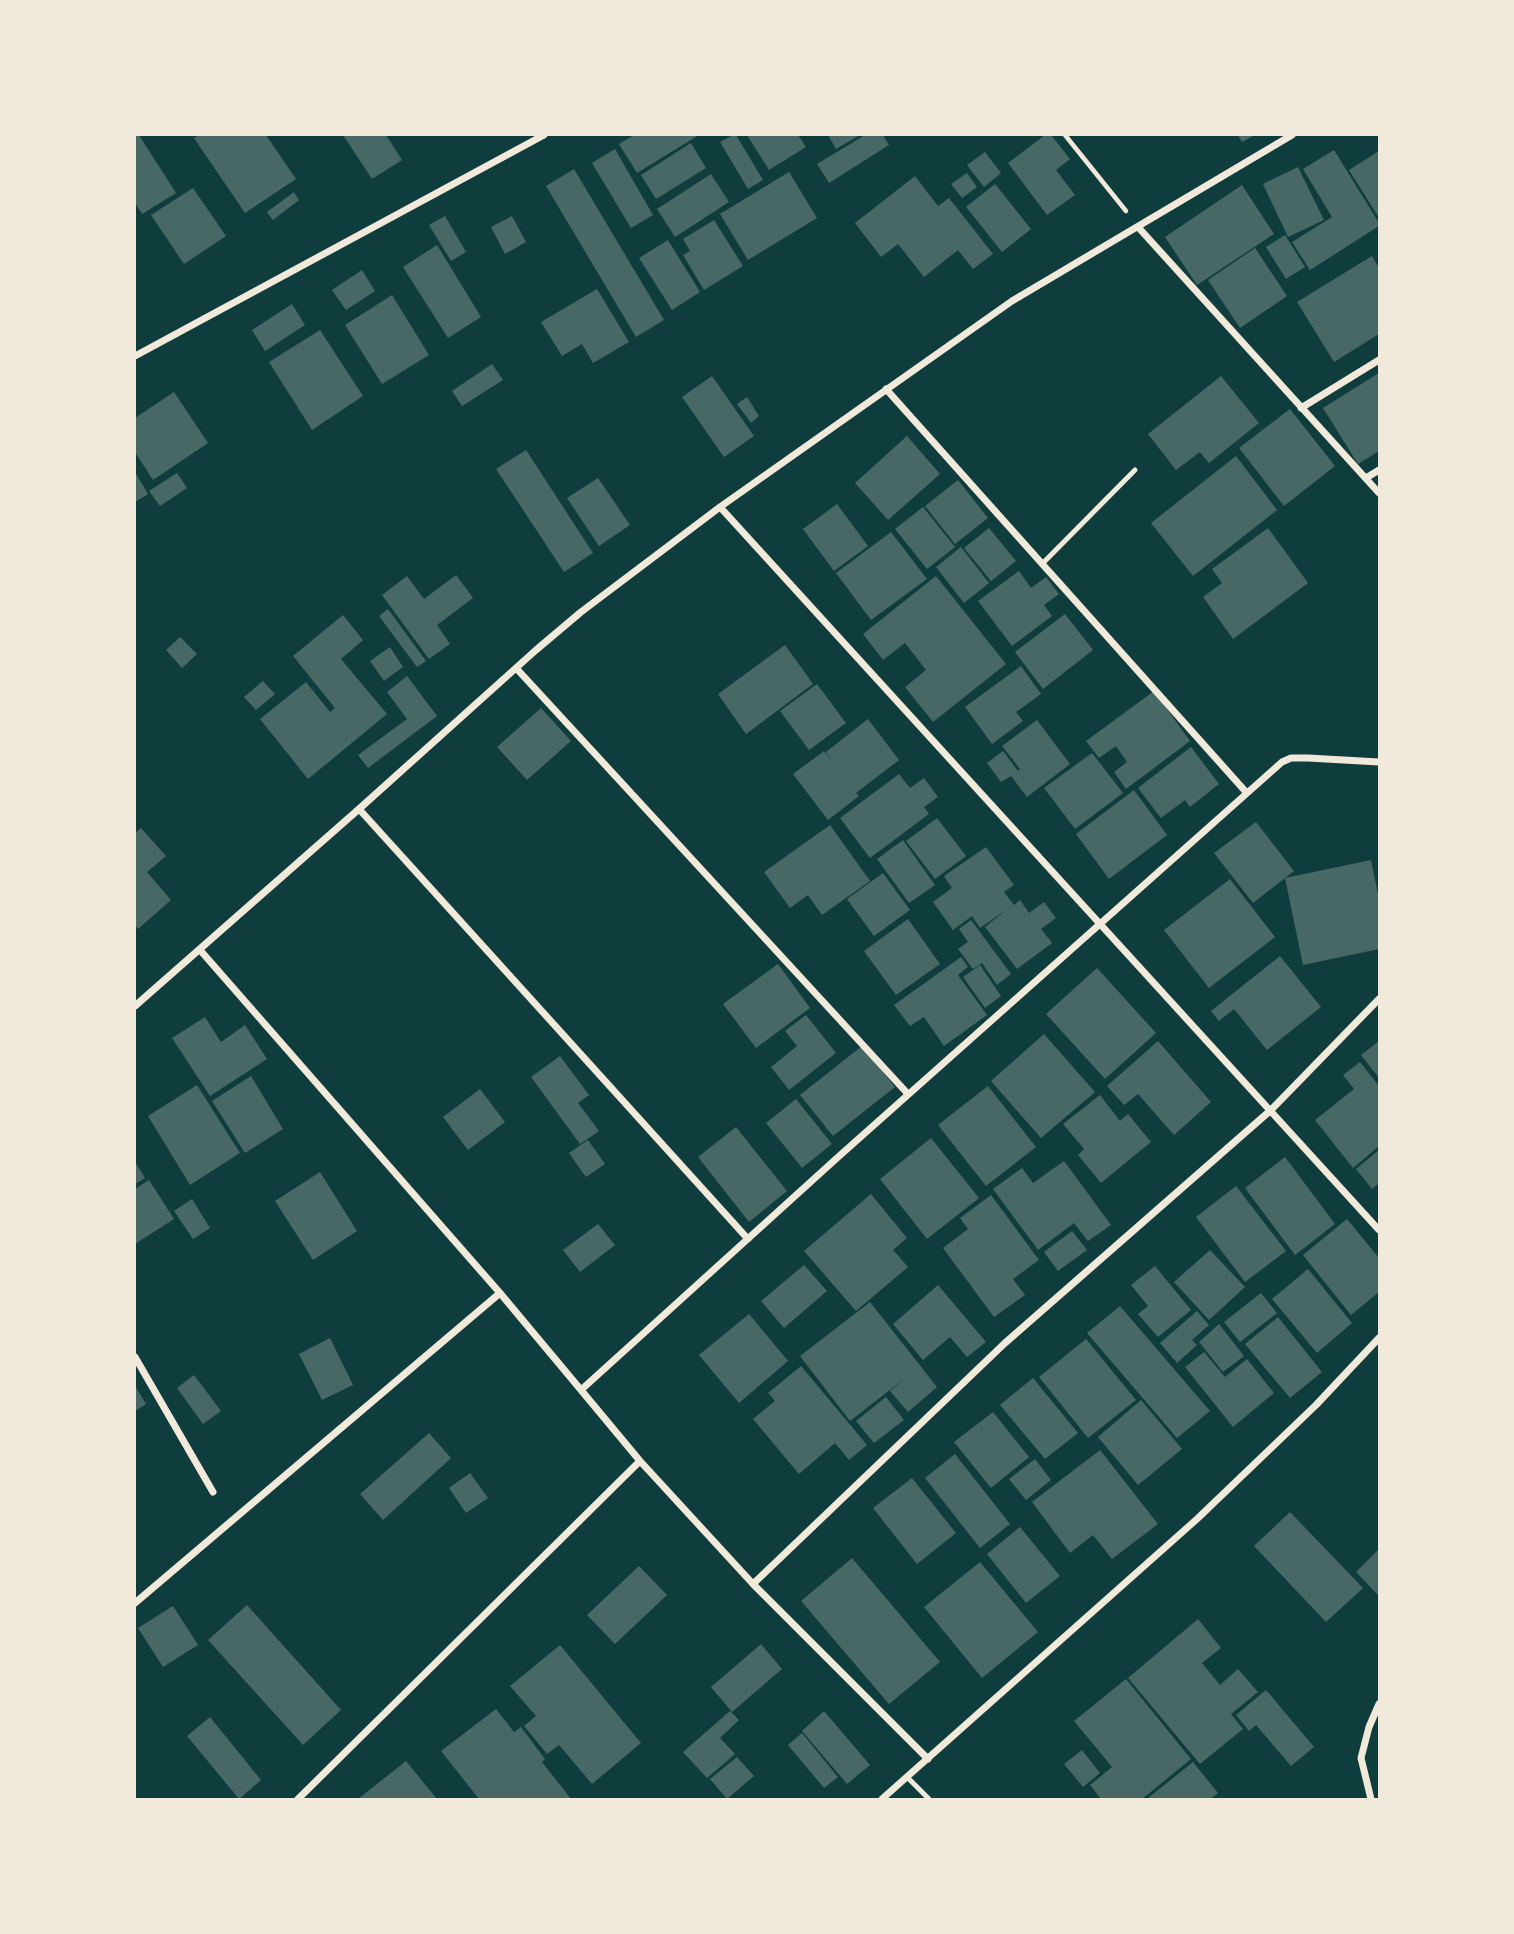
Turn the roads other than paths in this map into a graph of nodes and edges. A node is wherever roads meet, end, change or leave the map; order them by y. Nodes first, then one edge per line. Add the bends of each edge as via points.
1 (544, 135) edge
2 (1292, 135) edge
3 (1138, 227) junction
4 (135, 356) edge
5 (1379, 360) edge
6 (886, 389) junction
7 (1301, 408) junction
8 (1379, 470) edge
9 (1135, 471) dead end
10 (1366, 478) junction
11 (1379, 494) edge
12 (720, 507) junction
13 (1042, 564) junction
14 (516, 668) junction
15 (1379, 762) edge
16 (1246, 792) junction
17 (359, 809) junction
18 (1099, 924) junction
19 (200, 950) junction
20 (1379, 999) edge
21 (135, 1006) edge
22 (908, 1094) junction
23 (1271, 1110) junction
24 (1379, 1230) edge
25 (748, 1239) junction
26 (500, 1293) junction
27 (1379, 1338) edge
28 (135, 1357) edge
29 (581, 1390) junction
30 (640, 1461) junction
31 (214, 1492) dead end
32 (753, 1584) junction
33 (135, 1604) edge
34 (1379, 1703) edge
35 (928, 1759) junction
36 (906, 1777) junction
37 (298, 1799) edge
38 (882, 1799) edge
39 (929, 1799) edge
40 (1371, 1799) edge

1 - 4 street
2 - 3 street
3 - 6 street via 1012,301
3 - 7 street
5 - 7 street
6 - 12 street
6 - 13 street
7 - 10 street
8 - 10 street
9 - 13 lane
10 - 11 street
12 - 14 street via 581,612
12 - 18 street
13 - 16 street
14 - 17 street
14 - 22 street
15 - 16 street via 1291,758
16 - 18 street
17 - 19 street
17 - 25 street
18 - 22 street
18 - 23 street
19 - 21 street
19 - 26 street
20 - 23 street
22 - 25 street
23 - 24 street
23 - 32 street via 1005,1343
25 - 29 street
26 - 29 street
26 - 33 street
27 - 35 street via 1197,1519
28 - 31 street
29 - 30 street
30 - 32 street
30 - 37 street
32 - 35 street
34 - 40 street via 1361,1758
35 - 36 street
36 - 38 street
36 - 39 lane

